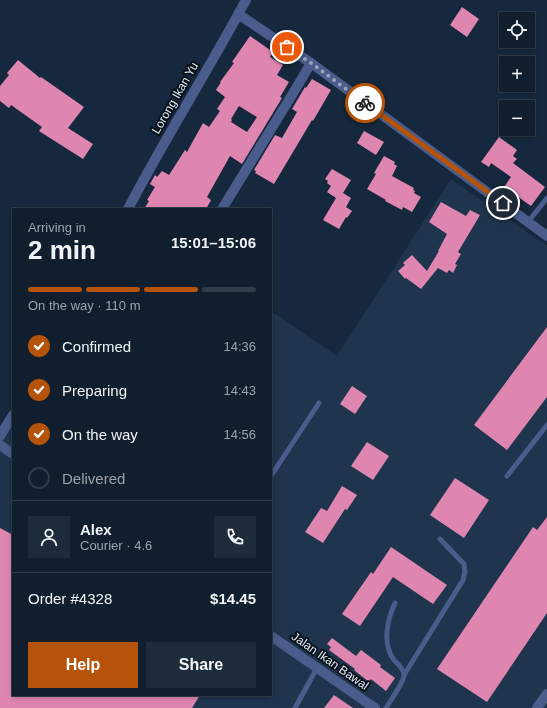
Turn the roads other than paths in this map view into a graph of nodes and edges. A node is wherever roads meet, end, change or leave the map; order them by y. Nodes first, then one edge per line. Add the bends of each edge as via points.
1 (246, 0) edge
2 (238, 14) junction
3 (311, 63) junction
4 (547, 198) edge
5 (129, 208) edge
6 (223, 208) edge
7 (528, 222) junction
8 (547, 236) edge
9 (318, 403) dead end
10 (12, 417) edge
11 (547, 425) edge
12 (0, 436) edge
13 (0, 445) edge
14 (12, 453) edge
15 (272, 474) edge
16 (507, 476) dead end
17 (440, 539) dead end
18 (395, 603) dead end
19 (272, 637) edge
20 (317, 668) junction
21 (404, 675) junction
22 (547, 694) edge
23 (295, 708) edge
24 (375, 708) edge
25 (386, 708) edge
26 (537, 708) edge

1 - 2 street, Lorong Ikan Yu
2 - 3 street
2 - 5 street, Lorong Ikan Yu
3 - 6 street
3 - 7 street
4 - 7 lane
7 - 8 street
9 - 15 lane
10 - 12 street
11 - 16 lane
13 - 14 street
17 - 21 lane via 464,564 463,580
18 - 21 lane via 388,622 388,647
19 - 20 street, Jalan Ikan Bawal
20 - 23 lane
20 - 24 street, Jalan Ikan Bawal
21 - 25 lane
22 - 26 street

